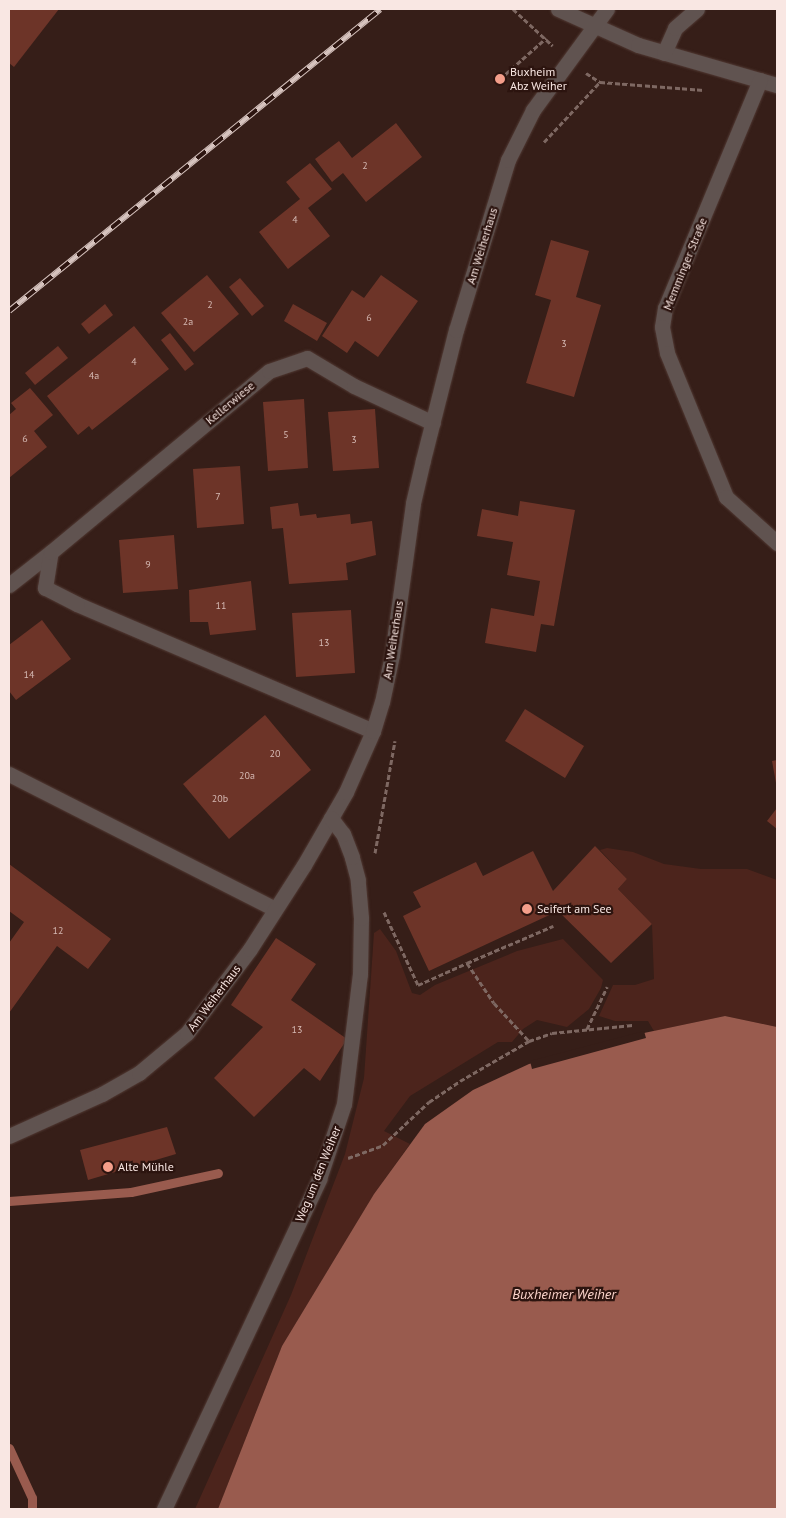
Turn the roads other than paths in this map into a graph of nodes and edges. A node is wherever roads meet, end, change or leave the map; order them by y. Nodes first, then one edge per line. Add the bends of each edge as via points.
1 (558, 9) edge
2 (607, 9) edge
3 (697, 9) edge
4 (597, 26) junction
5 (664, 53) junction
6 (760, 80) junction
7 (777, 85) edge
8 (433, 423) junction
9 (777, 543) edge
10 (51, 552) junction
11 (9, 585) edge
12 (373, 731) junction
13 (9, 774) edge
14 (331, 818) junction
15 (276, 909) junction
16 (9, 1136) edge
17 (164, 1509) edge

1 - 4 street
2 - 4 street
3 - 5 street via 675,28
4 - 5 street
4 - 8 street, Am Weiherhaus via 533,110 508,160 459,320
5 - 6 street
6 - 7 street
6 - 9 street, Memminger Straße via 665,308 662,327 667,353 726,497
8 - 10 street, Kellerwiese via 354,386 307,358 269,371
8 - 12 street, Am Weiherhaus via 413,503 392,655
10 - 11 street, Kellerwiese
10 - 12 street via 45,588
12 - 14 street, Am Weiherhaus
13 - 15 street
14 - 15 street, Am Weiherhaus
14 - 17 street, Weg um den Weiher via 343,834 352,857 358,880 361,918 357,1000 344,1104 326,1162 259,1312
15 - 16 street, Am Weiherhaus via 205,1012 166,1053 102,1094

